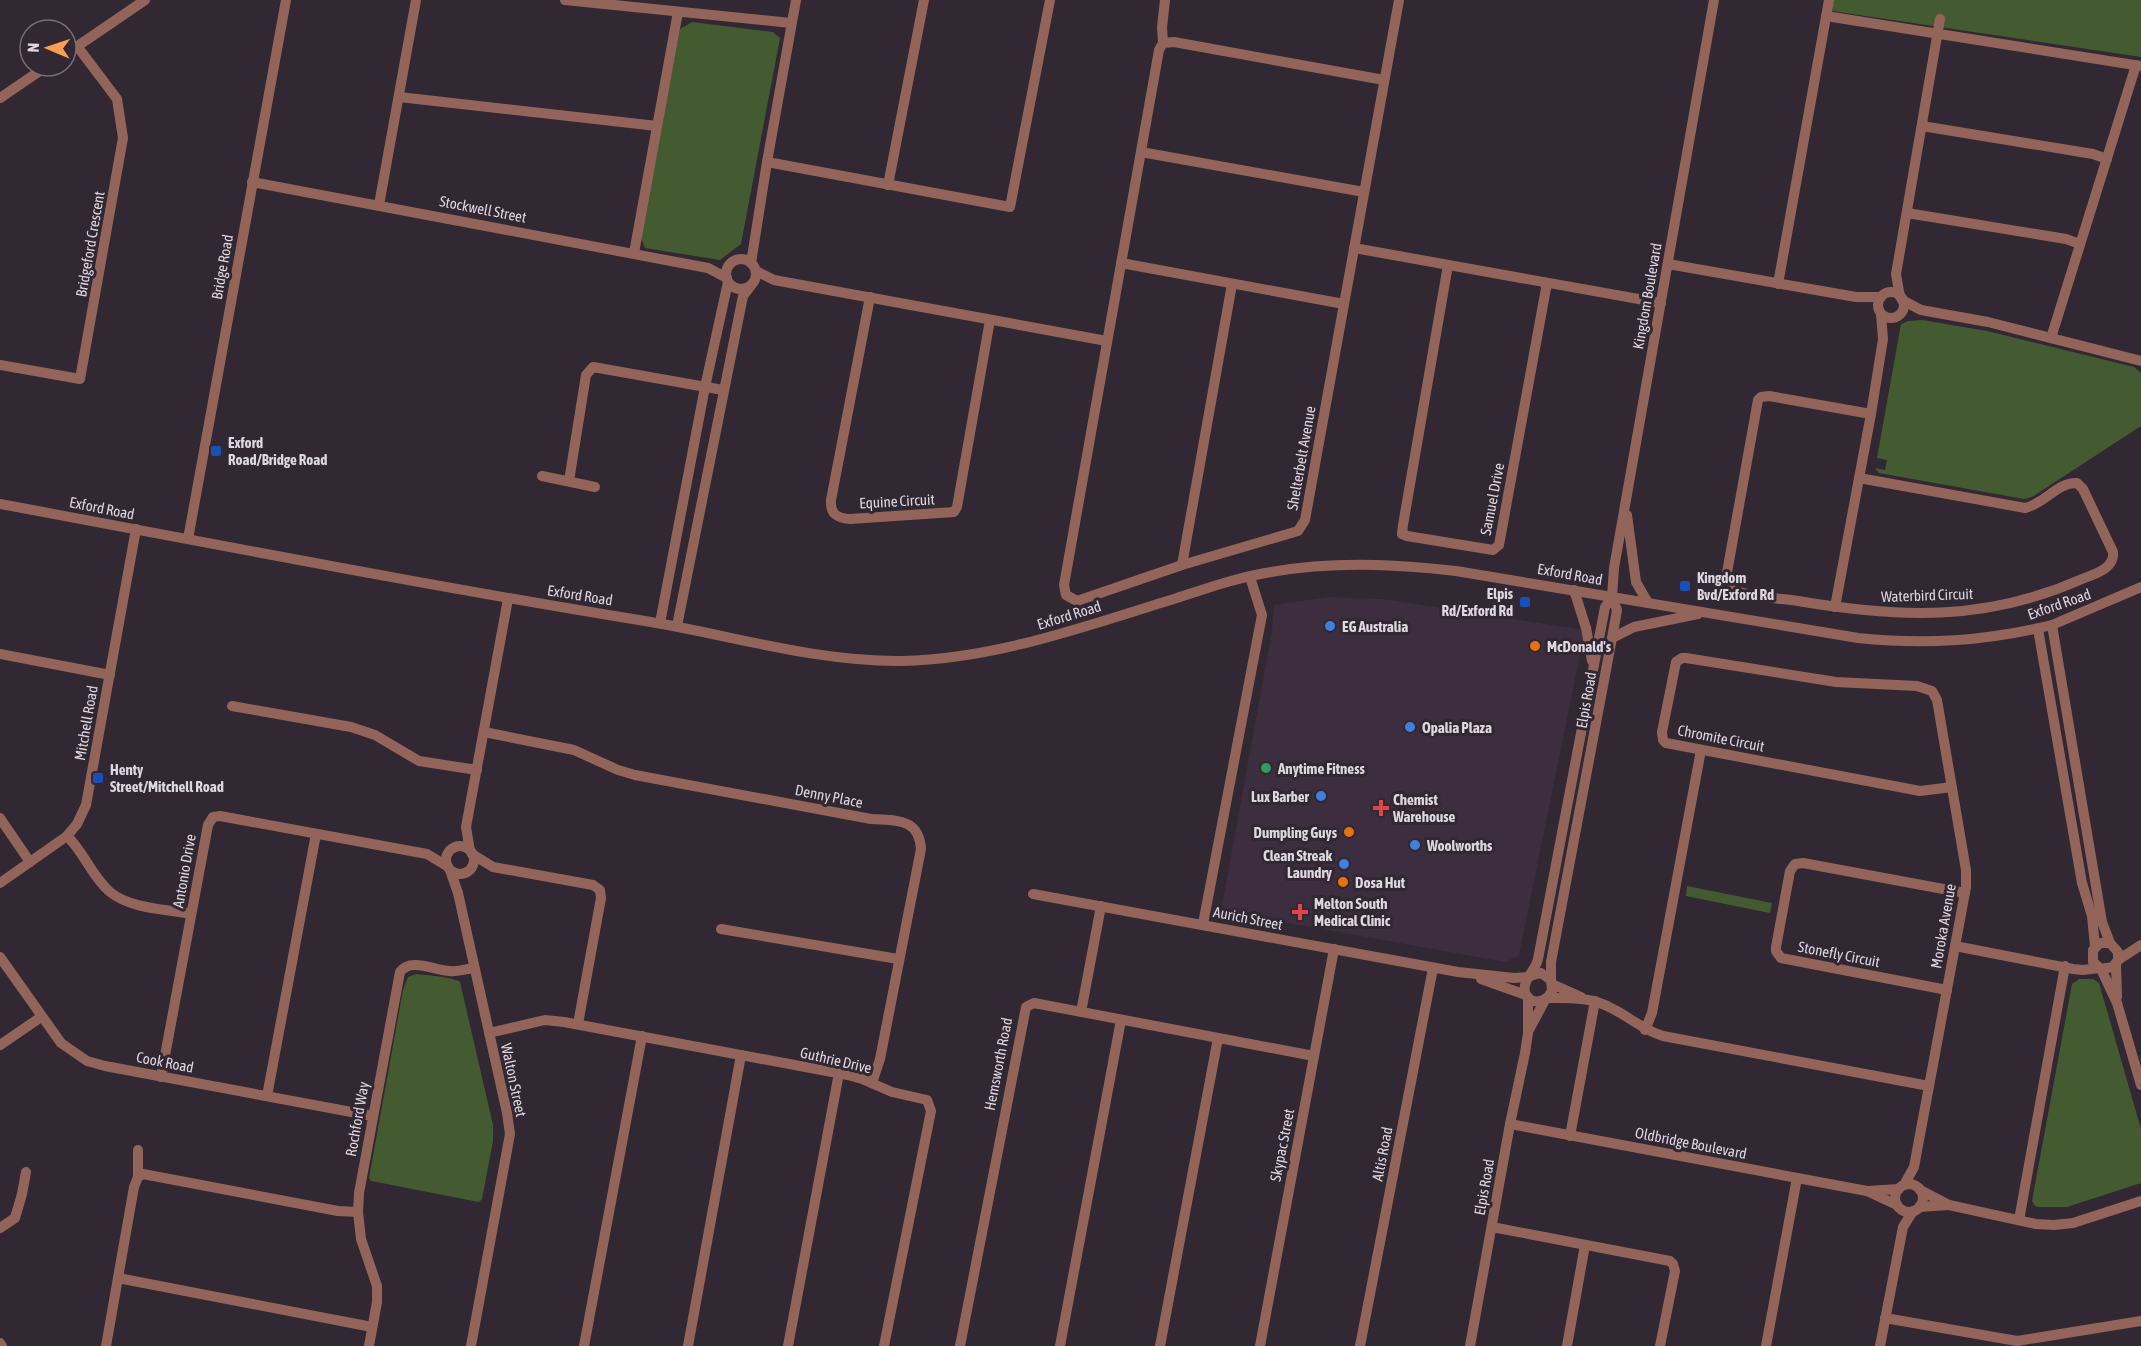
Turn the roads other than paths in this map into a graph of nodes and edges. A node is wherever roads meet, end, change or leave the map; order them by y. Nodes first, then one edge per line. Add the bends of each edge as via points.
1 (145, 0) edge
2 (286, 0) edge
3 (416, 0) edge
4 (565, 0) edge
5 (796, 0) edge
6 (924, 0) edge
7 (1050, 0) edge
8 (1165, 0) edge
9 (1399, 0) edge
10 (1709, 0) edge
11 (1714, 0) edge
12 (1829, 0) edge
13 (678, 12) junction
14 (1826, 16) junction
15 (1940, 19) dead end
16 (791, 24) junction
17 (1938, 34) junction
18 (1163, 43) junction
19 (78, 45) edge
20 (78, 47) edge
21 (2138, 66) edge
22 (29, 78) edge
23 (1384, 80) junction
24 (399, 97) junction
25 (0, 98) edge
26 (657, 126) junction
27 (1922, 126) junction
28 (1141, 152) junction
29 (2107, 159) junction
30 (767, 162) junction
31 (252, 182) junction
32 (888, 185) junction
33 (1365, 192) junction
34 (379, 205) junction
35 (1907, 213) junction
36 (754, 240) junction
37 (2080, 244) junction
38 (1354, 248) junction
39 (634, 253) junction
40 (735, 261) junction
41 (1121, 263) junction
42 (1668, 264) junction
43 (1448, 265) junction
44 (754, 267) junction
45 (708, 268) junction
46 (1896, 274) junction
47 (728, 280) junction
48 (774, 280) junction
49 (1547, 283) junction
50 (1232, 284) junction
51 (1778, 284) junction
52 (752, 285) junction
53 (1883, 296) junction
54 (870, 297) junction
55 (1856, 297) junction
56 (1901, 298) junction
57 (1661, 303) junction
58 (1344, 304) junction
59 (1921, 310) junction
60 (1880, 313) junction
61 (1898, 316) junction
62 (990, 320) junction
63 (2051, 338) junction
64 (1883, 339) junction
65 (1107, 341) junction
66 (2141, 361) edge
67 (0, 365) edge
68 (705, 387) junction
69 (723, 390) junction
70 (1871, 414) junction
71 (542, 476) dead end
72 (1859, 478) junction
73 (569, 481) junction
74 (595, 487) dead end
75 (0, 504) edge
76 (1625, 506) junction
77 (136, 529) junction
78 (188, 539) junction
79 (1182, 565) junction
80 (1250, 577) junction
81 (2141, 587) edge
82 (1574, 590) junction
83 (1612, 597) junction
84 (508, 599) junction
85 (1648, 603) junction
86 (1835, 607) junction
87 (1705, 612) junction
88 (660, 623) junction
89 (676, 626) junction
90 (2052, 626) junction
91 (2038, 629) junction
92 (1612, 638) junction
93 (0, 654) edge
94 (1593, 670) junction
95 (110, 675) junction
96 (1917, 686) joint
97 (232, 706) dead end
98 (484, 732) junction
99 (1701, 750) junction
100 (477, 770) junction
101 (1952, 787) junction
102 (0, 818) edge
103 (466, 827) junction
104 (316, 834) junction
105 (67, 836) junction
106 (452, 849) junction
107 (471, 852) junction
108 (427, 854) junction
109 (30, 862) junction
110 (493, 867) junction
111 (449, 868) junction
112 (468, 871) junction
113 (0, 883) edge
114 (458, 893) junction
115 (1965, 893) junction
116 (1033, 894) dead end
117 (1101, 906) junction
118 (191, 914) junction
119 (1203, 924) junction
120 (721, 929) dead end
121 (2112, 944) junction
122 (2141, 945) edge
123 (1955, 946) junction
124 (1334, 949) junction
125 (2093, 950) junction
126 (0, 957) edge
127 (898, 960) junction
128 (2117, 962) junction
129 (2066, 966) junction
130 (474, 968) junction
131 (1433, 968) junction
132 (2100, 968) junction
133 (1458, 972) junction
134 (1529, 977) junction
135 (1552, 982) junction
136 (1947, 990) junction
137 (1527, 996) junction
138 (1547, 999) junction
139 (1589, 1000) junction
140 (2117, 1003) junction
141 (1081, 1012) junction
142 (41, 1017) junction
143 (1121, 1020) junction
144 (578, 1024) junction
145 (1645, 1030) junction
146 (489, 1033) junction
147 (1528, 1033) junction
148 (642, 1036) junction
149 (1218, 1038) junction
150 (0, 1045) edge
151 (741, 1055) junction
152 (1314, 1056) junction
153 (2138, 1067) edge
154 (839, 1073) junction
155 (161, 1077) junction
156 (872, 1083) junction
157 (2141, 1085) edge
158 (1929, 1086) junction
159 (267, 1096) junction
160 (373, 1116) junction
161 (1510, 1124) junction
162 (1570, 1136) junction
163 (138, 1150) dead end
164 (1914, 1167) junction
165 (26, 1172) dead end
166 (138, 1177) junction
167 (1797, 1178) junction
168 (1901, 1187) junction
169 (1919, 1189) junction
170 (1867, 1191) junction
171 (1949, 1205) junction
172 (2140, 1205) edge
173 (1899, 1207) junction
174 (1916, 1209) junction
175 (358, 1212) junction
176 (2019, 1220) junction
177 (1492, 1227) junction
178 (1903, 1227) junction
179 (0, 1228) edge
180 (1586, 1245) junction
181 (118, 1278) junction
182 (1885, 1318) junction
183 (2141, 1321) edge
184 (372, 1327) junction
185 (105, 1342) edge
186 (369, 1346) edge
187 (471, 1346) edge
188 (584, 1346) edge
189 (688, 1346) edge
190 (788, 1346) edge
191 (884, 1346) edge
192 (960, 1346) edge
193 (1060, 1346) edge
194 (1160, 1346) edge
195 (1260, 1346) edge
196 (1360, 1346) edge
197 (1470, 1346) edge
198 (1567, 1346) edge
199 (1660, 1346) edge
200 (1766, 1346) edge
201 (1880, 1346) edge

1 - 19 street
2 - 31 street, Bridge Road
3 - 24 street
4 - 13 street
5 - 16 street
6 - 32 street
7 - 32 street via 1010,207
8 - 18 street
9 - 23 street, Shelterbelt Avenue
10 - 11 street
11 - 42 street, Kingdom Boulevard
12 - 14 street
13 - 16 street
13 - 26 street
14 - 17 street
14 - 51 street
15 - 17 street
16 - 30 street
17 - 21 street
17 - 27 street
18 - 23 street
18 - 28 street
20 - 67 street, Bridgeford Crescent via 117,99 123,138 80,379
21 - 29 street
22 - 25 street
23 - 33 street, Shelterbelt Avenue
24 - 26 street
24 - 34 street
26 - 39 street
27 - 29 street
27 - 35 street
28 - 33 street
28 - 41 street
29 - 37 street
30 - 32 street
30 - 36 street
31 - 34 street, Stockwell Street
31 - 78 street, Bridge Road
33 - 38 street, Shelterbelt Avenue
34 - 39 street, Stockwell Street
35 - 37 street
35 - 46 street
36 - 40 street
36 - 44 street
37 - 63 street
38 - 43 street
38 - 58 street, Shelterbelt Avenue
39 - 45 street, Stockwell Street
40 - 44 street
40 - 45 street, Stockwell Street
40 - 47 street via 727,270
41 - 50 street
41 - 65 street
42 - 51 street
42 - 57 street, Kingdom Boulevard
43 - 49 street
43 - 49 street, Samuel Drive via 1402,534 1407,536 1493,550 1499,546
44 - 48 street
44 - 52 street
45 - 47 street, Stockwell Street
46 - 53 street
46 - 56 street
47 - 52 street via 736,288
47 - 68 street
48 - 52 street
48 - 54 street
49 - 57 street
50 - 58 street
50 - 79 street
51 - 55 street
52 - 69 street via 743,296
53 - 55 street
53 - 56 street via 1893,293
53 - 60 street via 1878,303
54 - 62 street
54 - 62 street, Equine Circuit via 831,500 833,514 840,518 954,512
55 - 60 street
56 - 59 street
56 - 61 street via 1903,308
57 - 76 street, Kingdom Boulevard
58 - 79 street, Shelterbelt Avenue via 1305,520 1298,531
59 - 61 street
59 - 63 street
60 - 61 street via 1888,318
60 - 64 street
61 - 64 street
62 - 65 street
63 - 66 street
64 - 70 street
65 - 79 street, Shelterbelt Avenue via 1064,585 1066,595 1077,601
68 - 69 street
68 - 73 street via 593,367 586,375
68 - 88 street
69 - 89 street
70 - 72 street
70 - 86 street, Waterbird Circuit via 1770,396 1761,397 1756,406 1725,583 1735,591
71 - 73 street
72 - 86 street
72 - 86 street, Waterbird Circuit via 2025,508 2067,484 2077,483 2113,552 2113,561 2108,567 2054,590 1979,609 1907,614
73 - 74 street
75 - 77 street, Exford Road
76 - 83 street, Kingdom Boulevard
76 - 85 street via 1636,582
77 - 78 street, Exford Road
77 - 95 street, Mitchell Road
78 - 84 street, Exford Road
80 - 82 street, Exford Road via 1311,566 1412,565
80 - 89 street, Exford Road via 1030,642 933,659 821,654
80 - 119 street via 1262,615
81 - 90 street, Exford Road
82 - 83 street, Exford Road
82 - 94 street
83 - 85 street, Exford Road
83 - 92 street, Elpis Road via 1617,610
83 - 94 street, Elpis Road via 1605,608
84 - 88 street, Exford Road
84 - 98 street
85 - 87 street, Exford Road
87 - 91 street, Exford Road via 1903,642 1975,640
87 - 92 street via 1634,627
88 - 89 street, Exford Road
90 - 91 street, Exford Road
90 - 121 street via 2098,902
91 - 125 street via 2082,883 2092,916
92 - 135 street, Elpis Road via 1553,951
93 - 95 street
94 - 134 street, Elpis Road via 1538,959
95 - 105 street, Mitchell Road via 86,805
96 - 99 street, Chromite Circuit via 1836,682 1682,658 1674,667 1662,736 1671,744
96 - 101 street, Moroka Avenue via 1932,690 1937,700
97 - 100 street via 351,728 375,735 419,761
98 - 100 street
98 - 127 street, Denny Place via 574,750 635,775 908,823 918,833 921,849
99 - 101 street, Chromite Circuit via 1920,791
99 - 145 street via 1652,1013
100 - 103 street
101 - 115 street, Moroka Avenue via 1966,870
102 - 109 street
103 - 106 street
103 - 107 street
104 - 108 street, Antonio Drive
104 - 118 street, Antonio Drive via 213,817 208,825
104 - 159 street
105 - 109 street, Mitchell Road
105 - 118 street via 109,891 118,897
106 - 107 street via 462,847
106 - 108 street, Antonio Drive
106 - 111 street via 446,858
107 - 110 street
107 - 112 street via 473,862
108 - 111 street, Antonio Drive
109 - 113 street, Mitchell Road
110 - 112 street
110 - 144 street via 592,885 600,890
111 - 112 street via 457,874
111 - 114 street, Walton Street
112 - 114 street
114 - 130 street, Walton Street
115 - 123 street, Moroka Avenue
115 - 136 street, Stonefly Circuit via 1795,864 1790,871 1776,946 1781,958
116 - 117 street, Aurich Street
117 - 119 street, Aurich Street
117 - 141 street
118 - 155 street, Antonio Drive
119 - 124 street, Aurich Street
120 - 127 street
121 - 122 street
121 - 125 street via 2100,943
121 - 128 street via 2118,952
122 - 128 street
123 - 129 street
123 - 136 street, Moroka Avenue
124 - 131 street, Aurich Street
124 - 152 street, Skypac Street
125 - 129 street
125 - 132 street via 2093,962
126 - 142 street, Cook Road
127 - 156 street, Denny Place
128 - 132 street via 2109,969
128 - 140 street
129 - 132 street
129 - 176 street
130 - 146 street, Walton Street
130 - 160 street, Rochford Way via 448,971 411,964 400,972
131 - 133 street, Aurich Street
131 - 196 street, Altis Road
132 - 140 street
133 - 134 street, Aurich Street
133 - 137 street, Aurich Street
134 - 135 street via 1541,973
134 - 137 street via 1524,986
135 - 138 street
135 - 139 street
136 - 158 street, Moroka Avenue
137 - 138 street via 1534,1001
137 - 147 street, Elpis Road
138 - 139 street
138 - 147 street, Elpis Road
139 - 145 street via 1612,1008
139 - 162 street
140 - 153 street
141 - 143 street, Hemsworth Road
141 - 192 street, Hemsworth Road via 1034,1003 1023,1012
142 - 150 street
142 - 155 street, Cook Road via 61,1043 87,1061
143 - 149 street, Hemsworth Road
143 - 193 street
144 - 146 street, Guthrie Drive via 545,1020
144 - 148 street, Guthrie Drive
145 - 158 street
146 - 187 street, Walton Street via 510,1134
147 - 161 street, Elpis Road
148 - 151 street, Guthrie Drive
148 - 188 street
149 - 152 street, Hemsworth Road
149 - 194 street
151 - 154 street, Guthrie Drive
151 - 189 street
152 - 195 street, Skypac Street
153 - 157 street
154 - 156 street, Guthrie Drive
154 - 190 street
155 - 159 street, Cook Road
156 - 191 street, Guthrie Drive via 927,1100 931,1112
158 - 164 street, Moroka Avenue
159 - 160 street, Cook Road
160 - 175 street, Rochford Way
161 - 162 street, Oldbridge Boulevard
161 - 177 street, Elpis Road
162 - 167 street, Oldbridge Boulevard
163 - 166 street
164 - 168 street, Moroka Avenue
164 - 169 street, Moroka Avenue
165 - 179 street via 15,1218
166 - 175 street via 147,1174
166 - 181 street
167 - 170 street, Oldbridge Boulevard
167 - 200 street
168 - 169 street via 1911,1184
168 - 170 street, Oldbridge Boulevard
168 - 173 street via 1895,1196
169 - 171 street
169 - 174 street via 1923,1198
170 - 173 street, Oldbridge Boulevard
171 - 174 street
171 - 176 street
172 - 176 street via 2063,1224
173 - 174 street via 1905,1211
173 - 178 street
174 - 178 street
175 - 184 street, Rochford Way via 362,1243 377,1286
177 - 180 street
177 - 197 street, Elpis Road
178 - 182 street
180 - 198 street
180 - 199 street via 1673,1264
181 - 184 street
181 - 185 street
182 - 183 street via 2017,1341
182 - 201 street
184 - 186 street, Rochford Way

